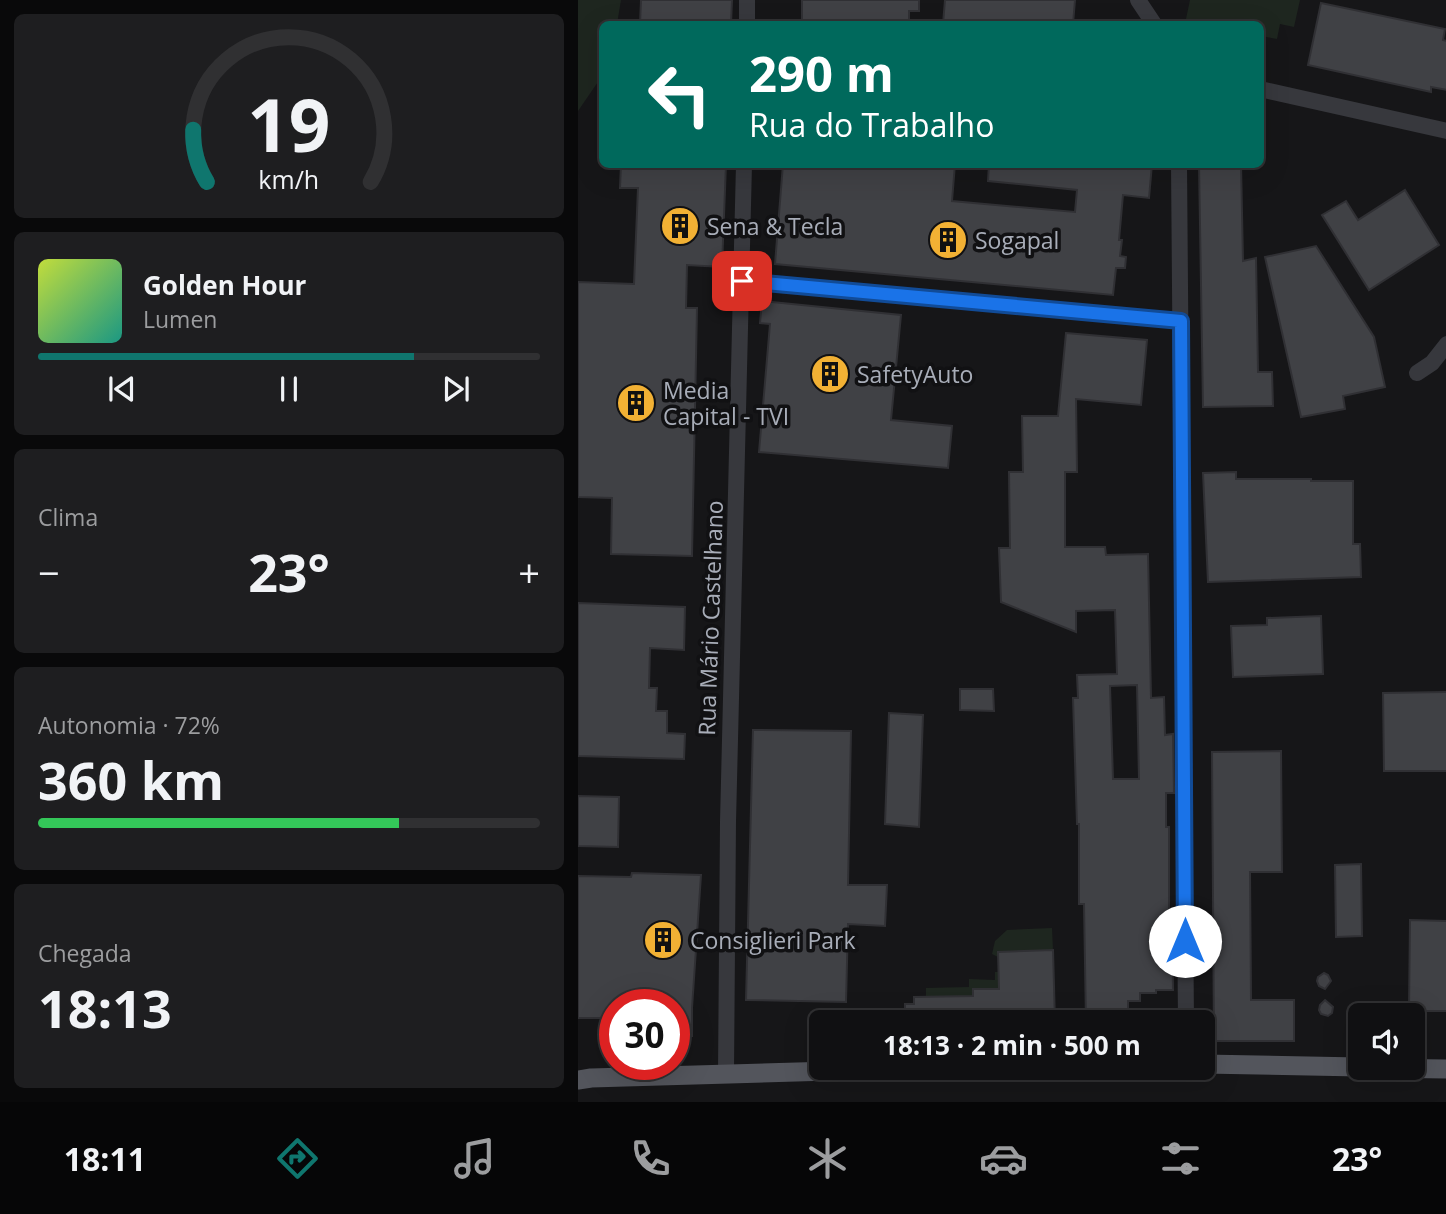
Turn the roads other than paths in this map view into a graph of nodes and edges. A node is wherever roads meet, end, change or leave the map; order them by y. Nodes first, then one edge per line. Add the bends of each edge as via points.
1 (747, 0) edge
2 (1138, 0) edge
3 (747, 21) edge
4 (1152, 21) edge
5 (1264, 90) edge
6 (1447, 131) edge
7 (744, 168) edge
8 (1179, 168) edge
9 (742, 281) junction
10 (1181, 321) junction
11 (1447, 344) edge
12 (1417, 373) dead end
13 (1186, 1010) edge
14 (1215, 1064) edge
15 (1348, 1067) edge
16 (1425, 1069) edge
17 (1447, 1069) edge
18 (809, 1071) edge
19 (726, 1073) junction
20 (578, 1080) edge

1 - 3 street
2 - 4 street
5 - 6 street
7 - 9 street, Rua Mário Castelhano
8 - 10 street
9 - 10 street
9 - 19 street, Rua Mário Castelhano
10 - 13 street
11 - 12 street
14 - 15 main road
16 - 17 main road
18 - 19 main road
19 - 20 main road

